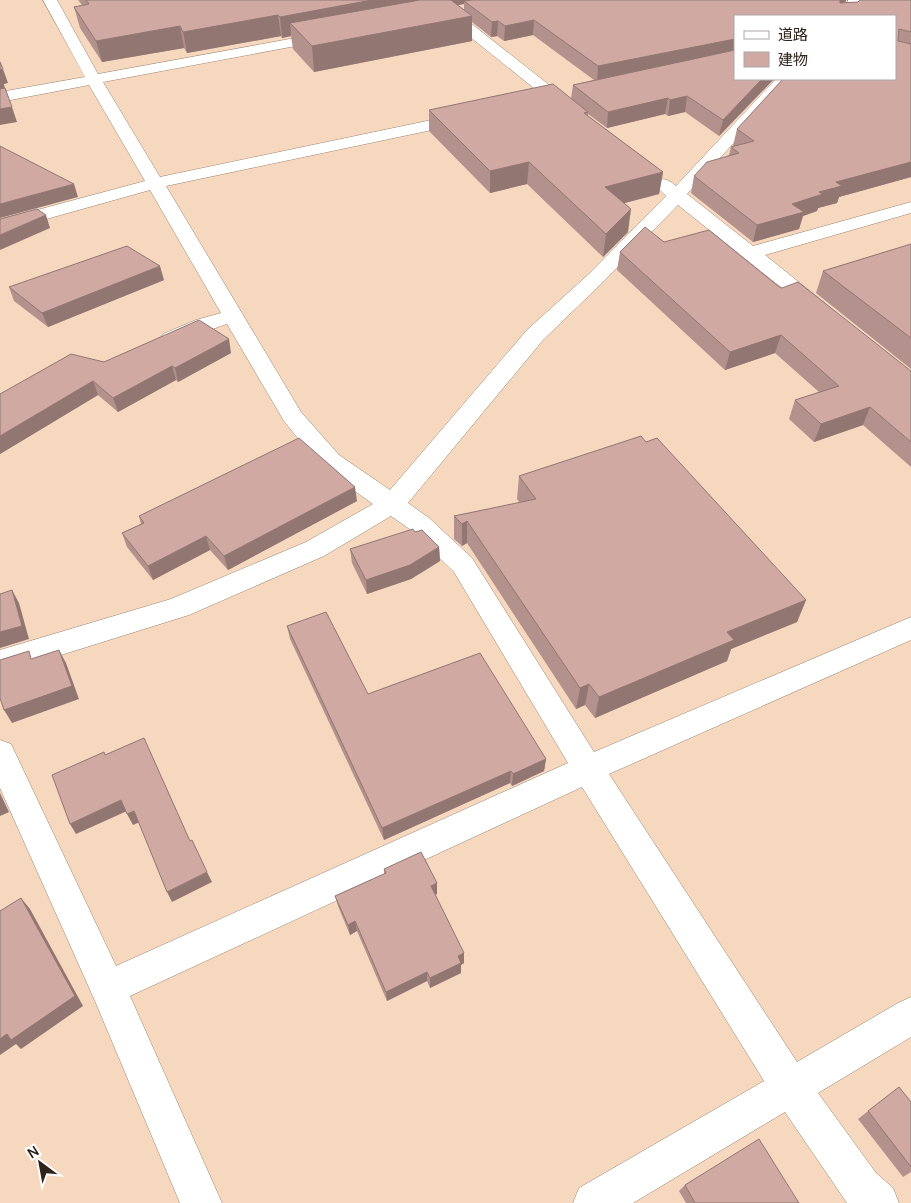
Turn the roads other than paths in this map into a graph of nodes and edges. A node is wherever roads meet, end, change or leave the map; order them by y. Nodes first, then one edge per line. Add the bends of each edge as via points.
1 (50, 0) edge
2 (855, 0) edge
3 (466, 10) edge
4 (845, 15) edge
5 (346, 32) edge
6 (94, 80) junction
7 (783, 80) edge
8 (575, 94) edge
9 (0, 97) edge
10 (556, 98) junction
11 (536, 102) edge
12 (478, 115) edge
13 (586, 122) edge
14 (647, 171) edge
15 (156, 183) junction
16 (677, 195) junction
17 (911, 207) edge
18 (0, 226) edge
19 (751, 253) junction
20 (233, 316) junction
21 (835, 321) edge
22 (151, 348) edge
23 (390, 505) junction
24 (911, 628) edge
25 (0, 662) edge
26 (0, 753) edge
27 (588, 769) junction
28 (108, 988) junction
29 (911, 1016) edge
30 (790, 1086) junction
31 (201, 1203) edge
32 (594, 1203) edge
33 (878, 1203) edge

1 - 6 street
2 - 4 street
3 - 10 street via 444,14
5 - 6 street
6 - 9 street
6 - 15 street
7 - 16 street
8 - 10 street
10 - 11 street
10 - 13 street
12 - 15 street
14 - 16 street
15 - 18 street
15 - 20 street
16 - 19 street
16 - 23 street via 535,335
17 - 19 street
19 - 21 street
20 - 22 street via 202,324
20 - 23 street via 292,416 330,461
23 - 25 street via 315,549 179,607
23 - 27 street via 420,524 463,565
24 - 27 street
26 - 28 street
27 - 28 street
27 - 30 street
28 - 31 street
29 - 30 street
30 - 32 street
30 - 33 street via 861,1188

